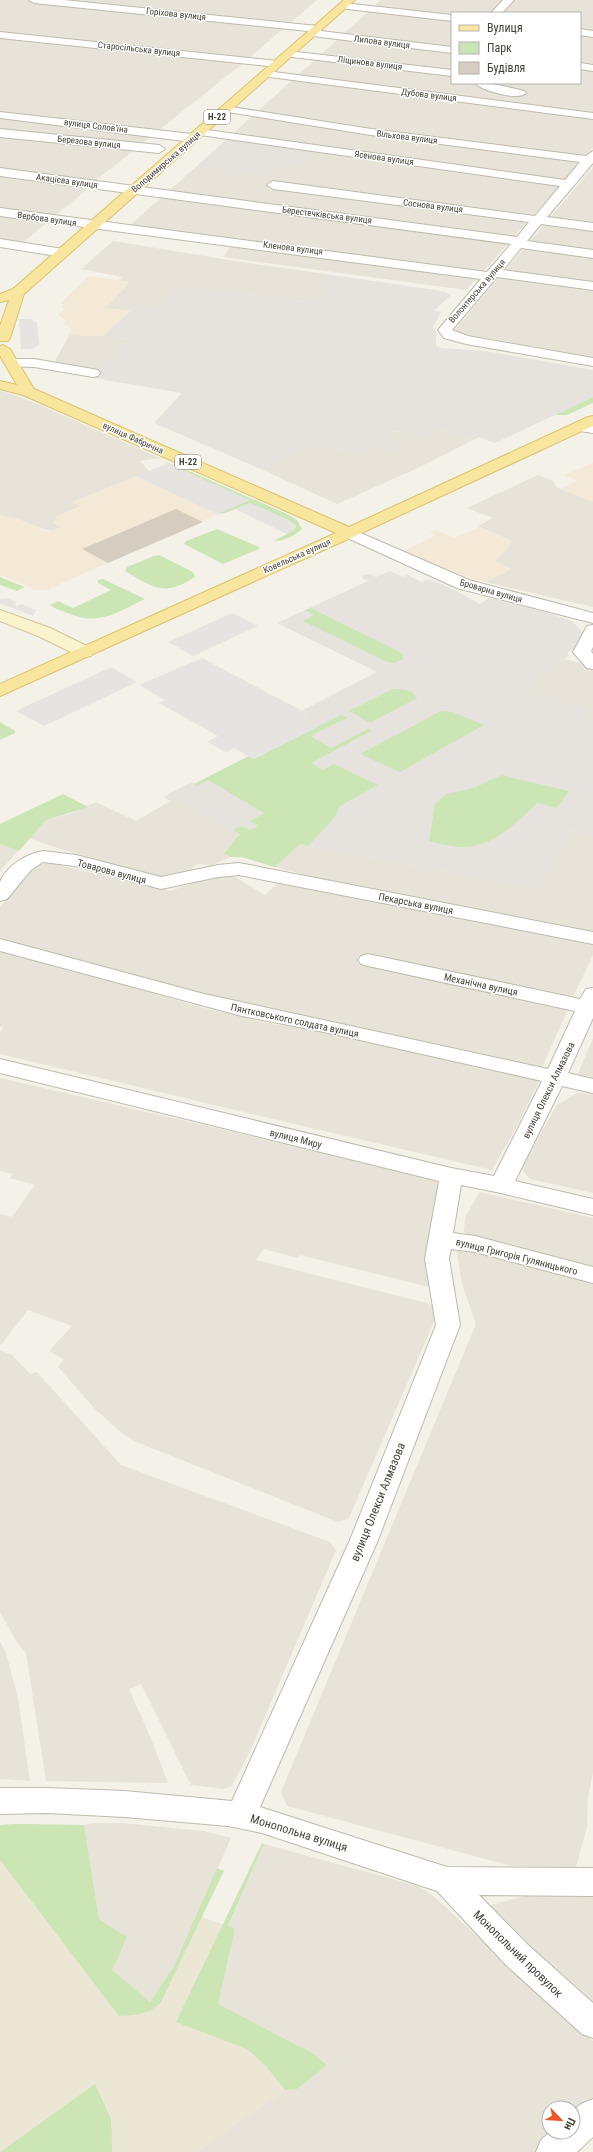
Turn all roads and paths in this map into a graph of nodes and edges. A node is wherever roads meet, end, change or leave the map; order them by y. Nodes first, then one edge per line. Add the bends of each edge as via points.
1 (34, 0) edge
2 (509, 0) edge
3 (346, 3) edge
4 (497, 12) edge
5 (451, 18) edge
6 (314, 31) junction
7 (581, 32) edge
8 (593, 34) edge
9 (0, 35) edge
10 (451, 50) edge
11 (288, 54) junction
12 (277, 64) junction
13 (581, 66) edge
14 (593, 68) edge
15 (451, 73) edge
16 (266, 74) junction
17 (483, 84) edge
18 (534, 94) dead end
19 (225, 109) junction
20 (0, 115) edge
21 (593, 116) edge
22 (0, 133) edge
23 (196, 135) junction
24 (178, 151) junction
25 (591, 157) edge
26 (0, 172) edge
27 (571, 181) junction
28 (586, 181) dead end
29 (273, 186) dead end
30 (134, 190) junction
31 (0, 212) edge
32 (538, 220) junction
33 (94, 225) junction
34 (593, 227) edge
35 (519, 242) junction
36 (0, 243) edge
37 (63, 253) junction
38 (593, 254) edge
39 (492, 274) junction
40 (593, 286) edge
41 (18, 292) junction
42 (0, 298) edge
43 (2, 344) edge
44 (593, 362) edge
45 (13, 364) junction
46 (93, 373) dead end
47 (0, 385) edge
48 (28, 392) junction
49 (593, 420) edge
50 (586, 428) edge
51 (349, 533) junction
52 (0, 615) edge
53 (593, 618) edge
54 (593, 630) edge
55 (85, 652) junction
56 (593, 664) edge
57 (0, 691) edge
58 (239, 869) joint
59 (0, 895) edge
60 (593, 938) edge
61 (0, 945) edge
62 (368, 960) dead end
63 (591, 1003) edge
64 (0, 1066) edge
65 (555, 1078) junction
66 (593, 1086) edge
67 (451, 1176) junction
68 (501, 1184) junction
69 (593, 1207) edge
70 (440, 1239) junction
71 (593, 1275) edge
72 (0, 1801) edge
73 (241, 1815) junction
74 (447, 1881) junction
75 (593, 1882) edge
76 (593, 2023) edge
77 (593, 2115) edge
78 (553, 2152) edge

1 - 6 street, Горіхова вулиця
2 - 4 street
3 - 5 street
3 - 6 main road, Володимирська вулиця / Н-22
6 - 10 street, Липова вулиця
6 - 11 main road, Володимирська вулиця / Н-22
7 - 8 street
9 - 12 street, Старосільська вулиця
11 - 12 main road, Володимирська вулиця / Н-22
11 - 15 street, Ліщинова вулиця
12 - 16 main road, Володимирська вулиця / Н-22
13 - 14 street
16 - 19 main road, Володимирська вулиця / Н-22
16 - 21 street, Дубова вулиця
17 - 18 street via 497,90
19 - 23 main road, Володимирська вулиця / Н-22
19 - 25 street, Вільхова вулиця via 371,132
20 - 23 street, вулиця Солов'їна
22 - 24 street, Березова вулиця
23 - 24 main road, Володимирська вулиця / Н-22
23 - 27 street, Ясенова вулиця
24 - 30 main road, Володимирська вулиця / Н-22
25 - 27 street, Волонтерська вулиця
26 - 30 street, Акацієва вулиця
27 - 28 street, Ясенова вулиця
27 - 32 street, Волонтерська вулиця
29 - 32 street, Соснова вулиця
30 - 33 main road, Володимирська вулиця / Н-22
30 - 35 street, Берестечківська вулиця
31 - 33 street, Вербова вулиця
32 - 34 street, Соснова вулиця
32 - 35 street, Волонтерська вулиця
33 - 37 main road, Володимирська вулиця / Н-22
33 - 39 street, Кленова вулиця
35 - 38 street, Берестечківська вулиця
35 - 39 street, Волонтерська вулиця
36 - 37 street
37 - 41 main road, Володимирська вулиця / Н-22
39 - 40 street, Кленова вулиця
39 - 44 street, Волонтерська вулиця via 447,326 445,330 449,335
41 - 42 main road, Володимирська вулиця / Н-22
41 - 43 main road
43 - 45 main road
45 - 46 street via 34,363
45 - 48 main road
47 - 48 main road, вулиця Фабрична / Н-22
48 - 51 main road, вулиця Фабрична / Н-22
49 - 50 main road, Ковельська вулиця
50 - 51 main road, Ковельська вулиця
51 - 53 street, Броварна вулиця via 463,584
51 - 55 main road, Ковельська вулиця
52 - 55 main road
54 - 56 street via 582,652
55 - 57 main road, Ковельська вулиця
58 - 59 street, Товарова вулиця via 218,869 176,882 161,883 65,859 39,857 25,865
58 - 60 street, Пекарська вулиця
61 - 65 street, Пянтковського солдата вулиця via 203,1001 324,1025
62 - 63 street, Механічна вулиця
63 - 65 street, вулиця Олекси Алмазова
64 - 67 street, вулиця Миру
65 - 66 street, Пянтковського солдата вулиця
65 - 68 street, вулиця Олекси Алмазова
67 - 68 street, вулиця Миру
67 - 70 street, вулиця Олекси Алмазова
68 - 69 street, вулиця Миру
70 - 71 street, вулиця Григорія Гуляницького via 475,1244
70 - 73 street, вулиця Олекси Алмазова via 437,1259 448,1325 364,1540
72 - 73 street, Монопольна вулиця via 39,1799 190,1808
73 - 74 street, Монопольна вулиця
74 - 75 street, Монопольна вулиця
74 - 76 street, Монопольний провулок via 474,1913 543,1981
77 - 78 street

